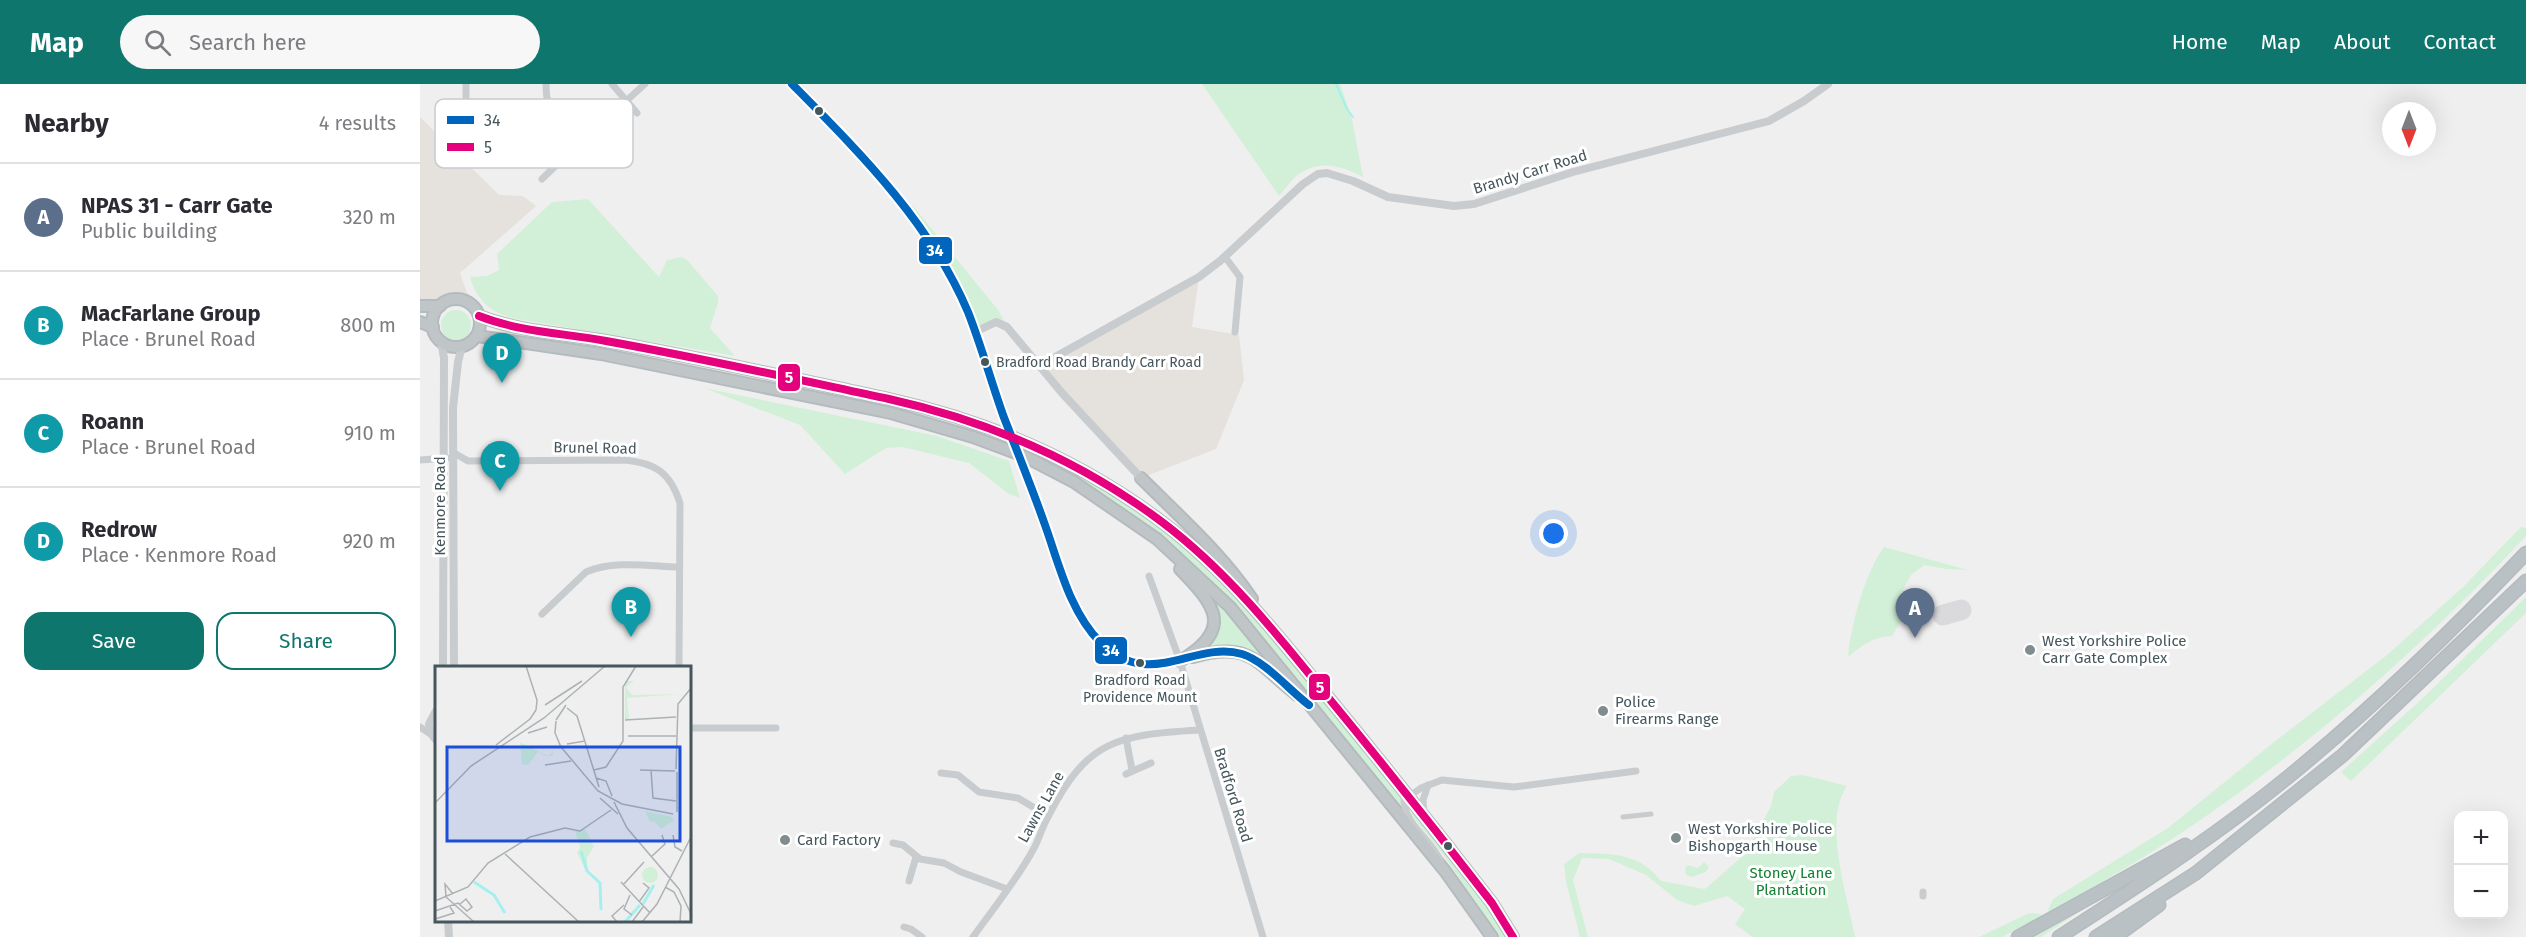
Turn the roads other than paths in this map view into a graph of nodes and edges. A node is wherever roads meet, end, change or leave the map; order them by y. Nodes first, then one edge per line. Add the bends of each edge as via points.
1 (546, 84) edge
2 (612, 84) edge
3 (645, 84) edge
4 (792, 84) edge
5 (1828, 84) edge
6 (547, 99) edge
7 (624, 99) edge
8 (628, 99) edge
9 (633, 109) edge
10 (637, 113) dead end
11 (553, 168) edge
12 (542, 179) dead end
13 (1225, 257) junction
14 (420, 306) edge
15 (440, 306) junction
16 (479, 316) junction
17 (420, 322) edge
18 (433, 327) junction
19 (975, 332) junction
20 (1235, 332) dead end
21 (477, 336) junction
22 (441, 341) junction
23 (462, 346) junction
24 (1039, 366) junction
25 (454, 450) junction
26 (442, 459) junction
27 (420, 460) edge
28 (468, 461) junction
29 (454, 470) junction
30 (1141, 478) joint
31 (1074, 482) junction
32 (2526, 553) edge
33 (678, 567) junction
34 (1149, 576) dead end
35 (2526, 580) edge
36 (542, 614) dead end
37 (1265, 620) junction
38 (1180, 661) junction
39 (443, 666) edge
40 (454, 666) edge
41 (679, 666) edge
42 (1311, 707) junction
43 (435, 712) edge
44 (430, 719) junction
45 (420, 725) edge
46 (692, 728) edge
47 (776, 728) dead end
48 (1199, 730) junction
49 (1126, 738) junction
50 (435, 739) edge
51 (1151, 763) dead end
52 (962, 766) dead end
53 (1636, 771) dead end
54 (941, 773) dead end
55 (958, 775) junction
56 (1428, 785) junction
57 (1408, 795) junction
58 (1651, 814) dead end
59 (1048, 816) junction
60 (1425, 817) junction
61 (1623, 817) dead end
62 (2232, 820) junction
63 (892, 843) dead end
64 (916, 857) junction
65 (1445, 871) junction
66 (2196, 873) junction
67 (909, 881) dead end
68 (1007, 889) junction
69 (448, 922) edge
70 (904, 927) dead end
71 (449, 937) edge
72 (922, 937) edge
73 (973, 937) edge
74 (1263, 937) edge
75 (1492, 937) edge
76 (1513, 937) edge
77 (2018, 937) edge
78 (2059, 937) edge
79 (2096, 937) edge
80 (2115, 937) edge

1 - 6 street
2 - 7 street
3 - 8 street
4 - 19 street via 864,157 933,246
5 - 13 street, Brandy Carr Road via 1769,121 1579,171 1474,204 1416,202 1388,196 1339,175 1318,174
9 - 10 street
11 - 12 street
13 - 20 street via 1240,277
13 - 24 street, Brandy Carr Road via 1200,277
14 - 15 highway
15 - 16 highway via 462,300 471,304
15 - 18 highway via 433,317
16 - 21 highway
16 - 37 highway via 504,326 603,340 894,400 996,430 1082,469 1164,523 1214,566
17 - 18 highway
18 - 22 highway
19 - 24 street via 1001,323
19 - 38 street, bridge via 1073,600 1090,632 1125,659 1161,665
21 - 23 highway
21 - 31 highway via 602,354 891,413 1024,456
22 - 23 highway via 452,347
22 - 26 street, Kenmore Road
23 - 25 street, Kenmore Road via 453,408
24 - 30 street
25 - 26 street via 449,458
25 - 28 street
25 - 29 street, Kenmore Road
26 - 27 street
26 - 39 street, Kenmore Road
28 - 29 street
28 - 33 street, Brunel Road via 647,462 664,475 680,503
29 - 40 street, Kenmore Road
30 - 37 highway via 1241,583
31 - 38 highway via 1170,559 1206,595 1213,611 1211,634 1203,645
31 - 42 highway via 1157,539 1201,579 1252,632
32 - 62 highway via 2400,679 2304,764
33 - 36 street via 593,569
33 - 41 street, Brunel Road
34 - 38 street, Bradford Road
35 - 66 highway via 2343,755
37 - 57 highway
38 - 42 highway via 1220,651 1249,656
38 - 48 street, Bradford Road
42 - 65 highway
43 - 44 street
44 - 45 street
44 - 50 street
45 - 50 street
46 - 47 street
48 - 49 street, Lawns Lane
48 - 74 street, Bradford Road
49 - 51 street via 1129,772
49 - 59 street, Lawns Lane via 1097,750 1084,761
52 - 55 street
53 - 56 street via 1515,787 1442,780
54 - 55 street
55 - 59 street via 979,792 1018,798
56 - 57 street
56 - 60 street via 1423,800
57 - 60 highway
57 - 65 street via 1404,807 1408,817 1436,852
58 - 61 street
59 - 68 street, Lawns Lane via 1034,849
60 - 76 highway via 1492,903
62 - 77 highway
62 - 78 highway
63 - 64 street via 903,845
64 - 67 street
64 - 68 street via 925,862 944,863
65 - 75 highway
66 - 79 highway
66 - 80 highway
68 - 73 street, Lawns Lane
69 - 71 street
70 - 72 street

